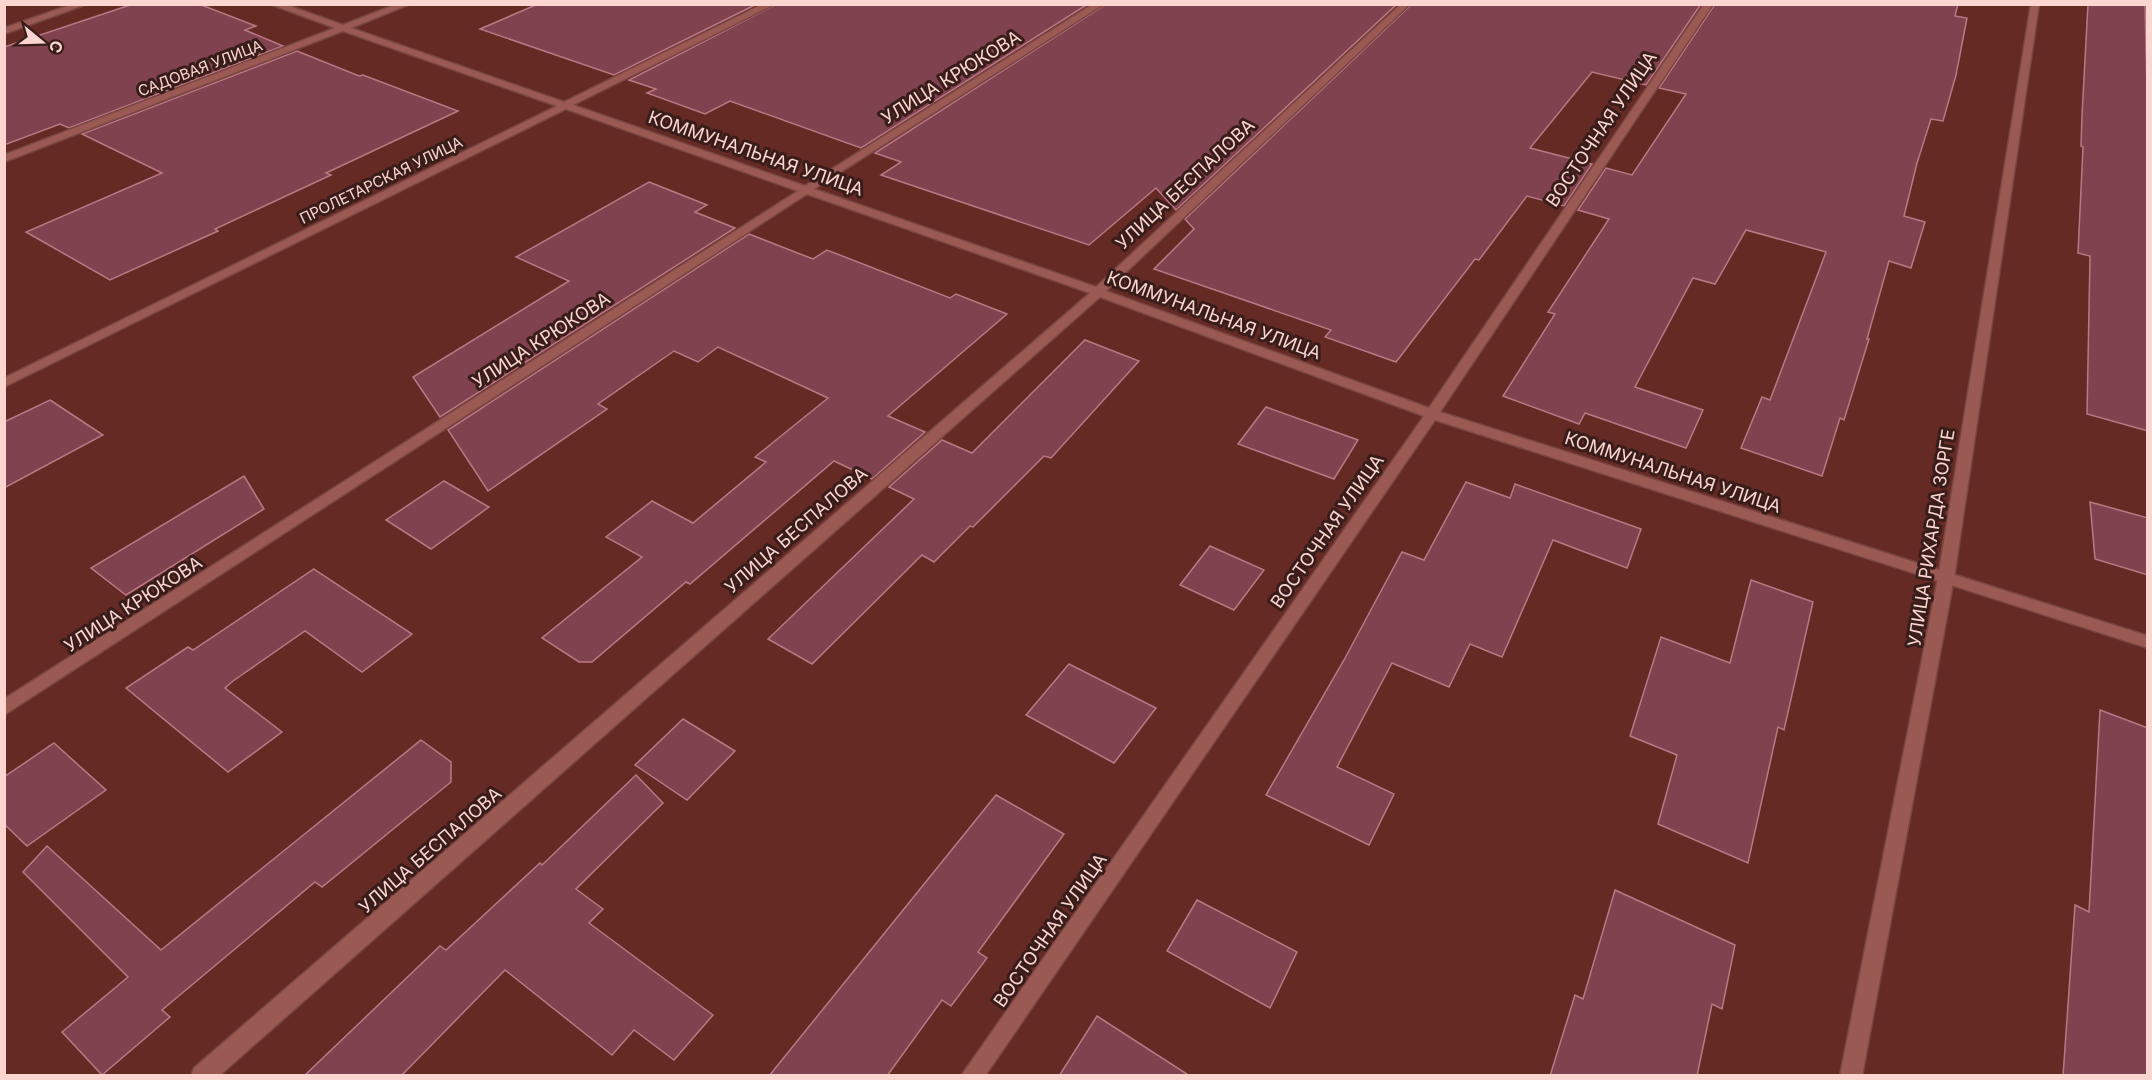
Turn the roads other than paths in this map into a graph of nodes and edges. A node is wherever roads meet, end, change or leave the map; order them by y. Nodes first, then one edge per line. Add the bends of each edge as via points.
1 (83, 4) edge
2 (274, 4) edge
3 (406, 4) edge
4 (771, 4) edge
5 (1100, 4) edge
6 (1406, 4) edge
7 (1709, 4) edge
8 (2035, 4) edge
9 (341, 30) junction
10 (4, 31) edge
11 (565, 106) junction
12 (4, 159) edge
13 (806, 190) junction
14 (1098, 292) junction
15 (4, 383) edge
16 (1432, 414) junction
17 (1946, 578) junction
18 (2148, 642) edge
19 (4, 708) edge
20 (202, 1076) edge
21 (972, 1076) edge
22 (1851, 1076) edge

1 - 10 street
2 - 9 street, КОММУНАЛЬНАЯ УЛИЦА
3 - 9 street, САДОВАЯ УЛИЦА
4 - 11 street, ПРОЛЕТАРСКАЯ УЛИЦА
5 - 13 street, УЛИЦА КРЮКОВА
6 - 14 street, УЛИЦА БЕСПАЛОВА
7 - 16 street, ВОСТОЧНАЯ УЛИЦА
8 - 17 street, УЛИЦА РИХАРДА ЗОРГЕ
9 - 11 street, КОММУНАЛЬНАЯ УЛИЦА
9 - 12 street, САДОВАЯ УЛИЦА
11 - 13 street, КОММУНАЛЬНАЯ УЛИЦА
11 - 15 street, ПРОЛЕТАРСКАЯ УЛИЦА
13 - 14 street, КОММУНАЛЬНАЯ УЛИЦА
13 - 19 street, УЛИЦА КРЮКОВА
14 - 16 street, КОММУНАЛЬНАЯ УЛИЦА
14 - 20 street, УЛИЦА БЕСПАЛОВА
16 - 17 street, КОММУНАЛЬНАЯ УЛИЦА
16 - 21 street, ВОСТОЧНАЯ УЛИЦА
17 - 18 street, КОММУНАЛЬНАЯ УЛИЦА
17 - 22 street, УЛИЦА РИХАРДА ЗОРГЕ

